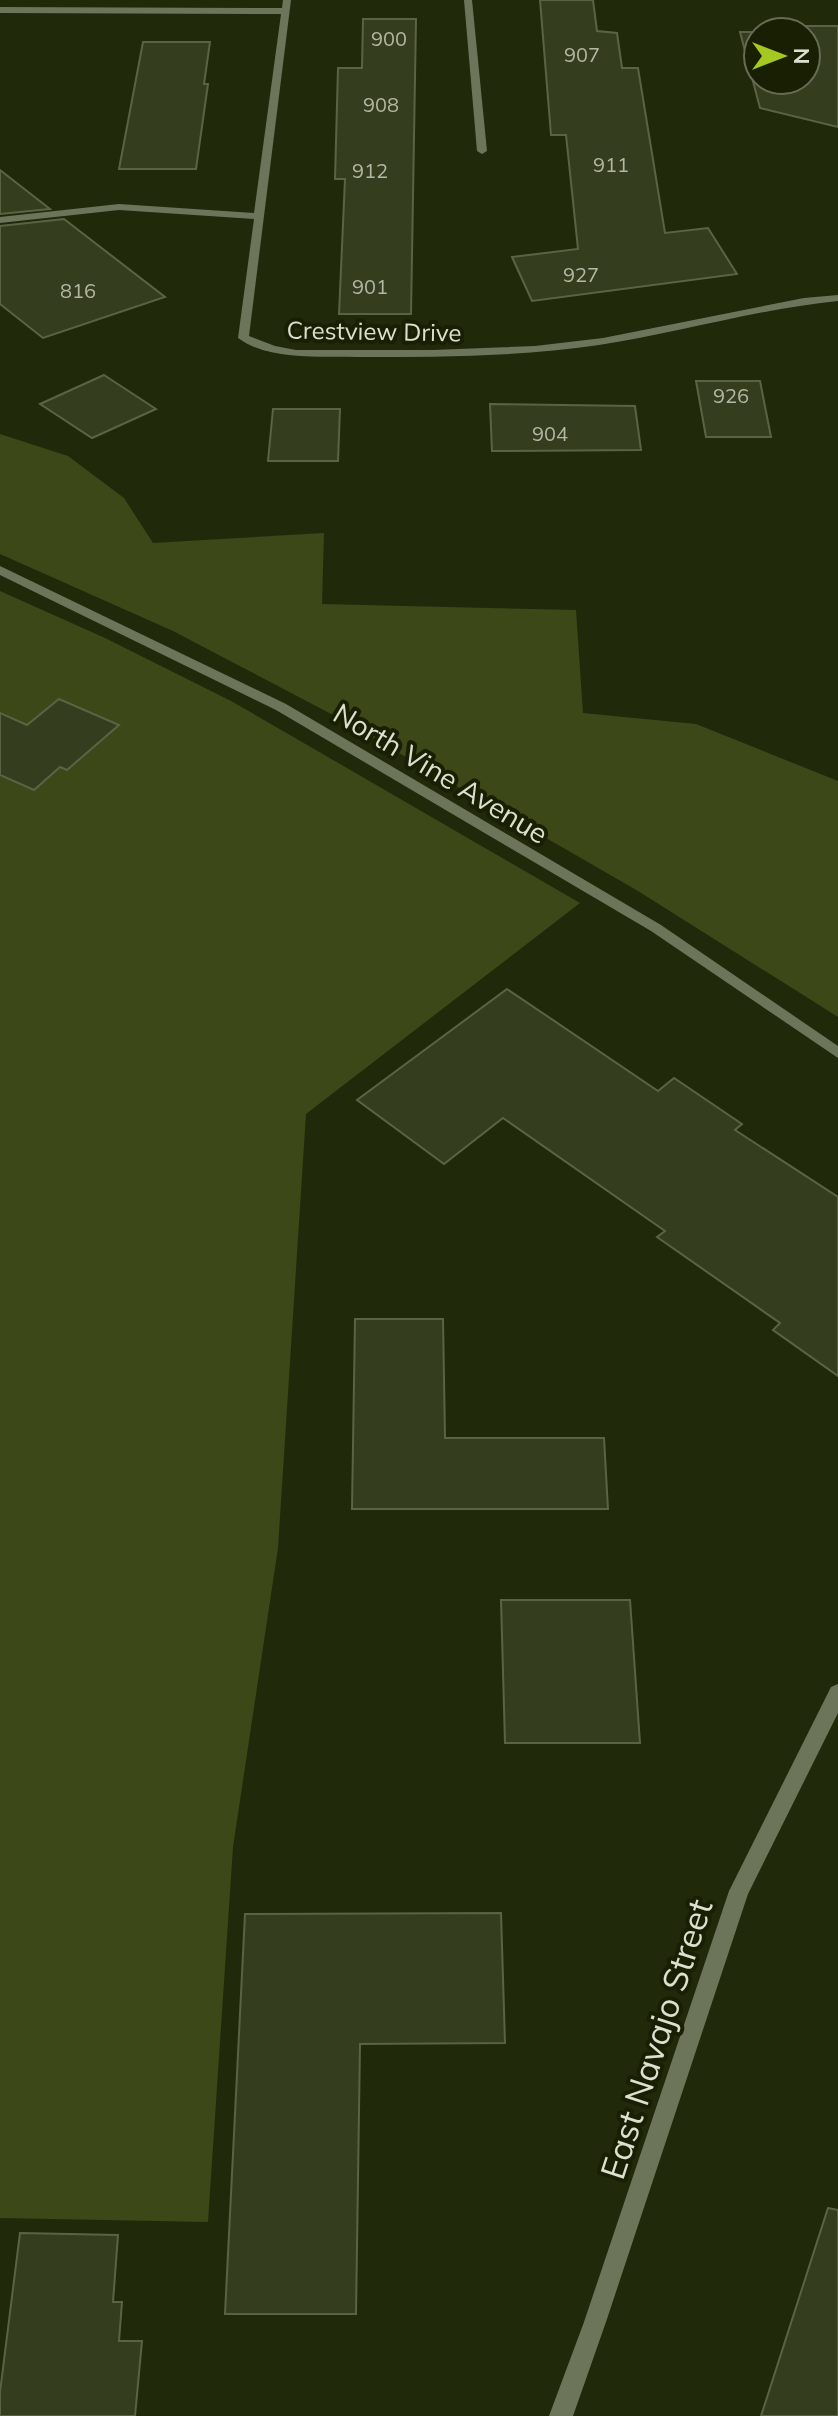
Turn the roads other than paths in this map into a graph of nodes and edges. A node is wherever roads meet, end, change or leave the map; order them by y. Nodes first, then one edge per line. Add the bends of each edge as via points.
1 (468, 0) edge
2 (286, 5) edge
3 (0, 10) edge
4 (482, 151) dead end
5 (259, 216) junction
6 (0, 220) edge
7 (838, 298) edge
8 (0, 570) edge
9 (838, 1053) edge
10 (838, 1693) edge
11 (561, 2416) edge

1 - 4 street
2 - 3 street
2 - 5 street, Crestview Drive
5 - 6 street via 119,207
5 - 7 street, Crestview Drive via 237,340 296,353 514,352
8 - 9 street, North Vine Avenue via 281,707 656,928
10 - 11 street, East Navajo Street via 739,1891

